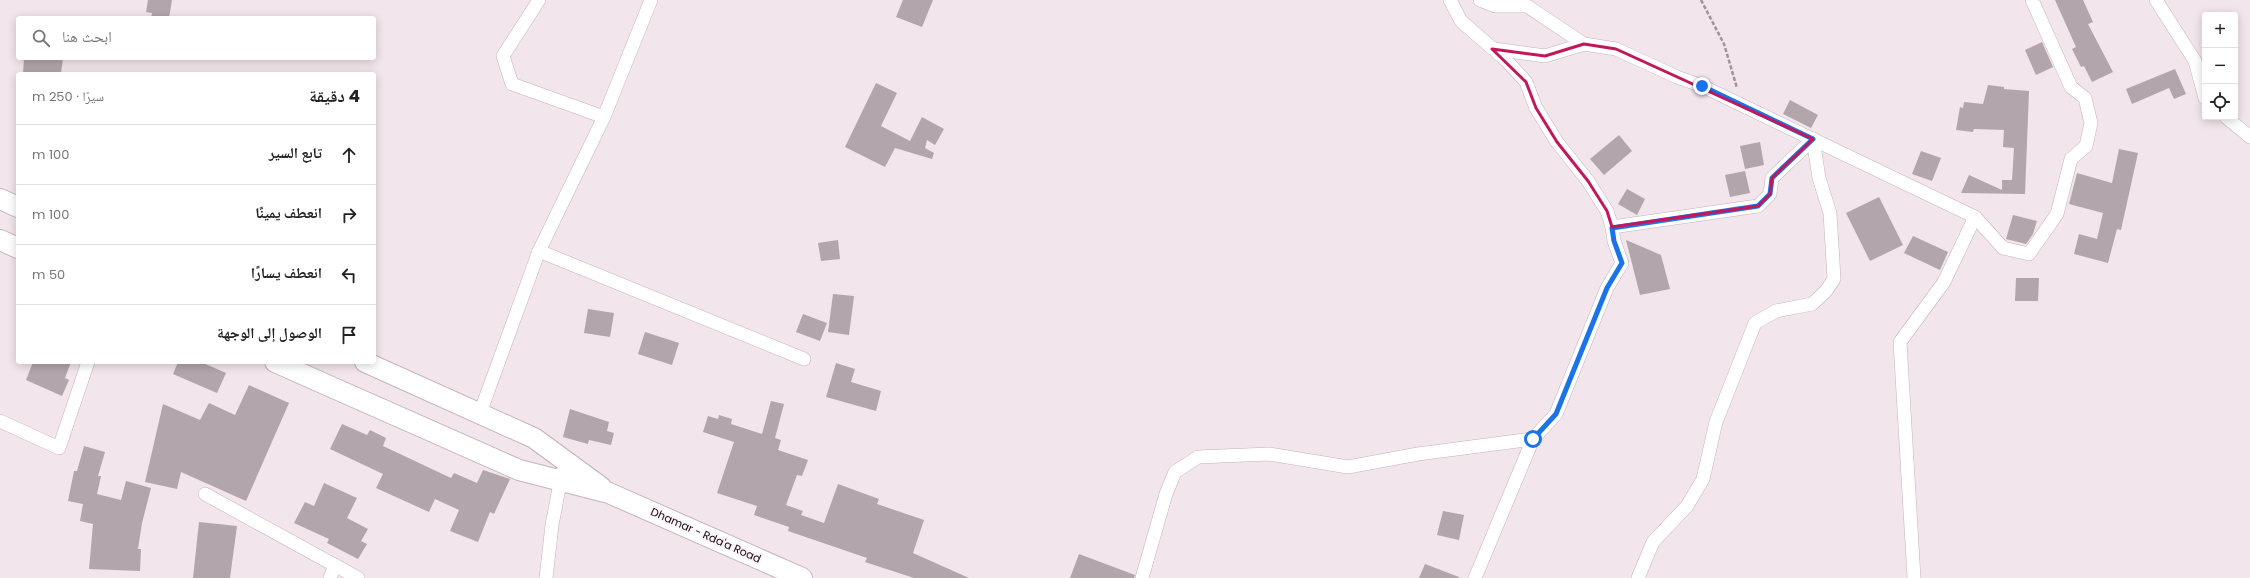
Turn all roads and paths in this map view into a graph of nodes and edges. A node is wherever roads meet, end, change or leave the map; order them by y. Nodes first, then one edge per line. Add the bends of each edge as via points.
1 (540, 0) edge
2 (651, 0) edge
3 (1450, 0) edge
4 (1480, 0) edge
5 (1701, 0) edge
6 (2032, 0) edge
7 (2156, 0) edge
8 (1584, 44) junction
9 (1492, 49) junction
10 (2202, 87) edge
11 (1740, 103) junction
12 (604, 117) junction
13 (2230, 120) edge
14 (2250, 137) edge
15 (1813, 139) junction
16 (0, 199) edge
17 (16, 206) edge
18 (1974, 218) junction
19 (1612, 228) junction
20 (0, 240) edge
21 (16, 247) edge
22 (540, 251) junction
23 (804, 359) dead end
24 (87, 364) edge
25 (280, 364) edge
26 (369, 364) edge
27 (480, 413) junction
28 (0, 421) edge
29 (1533, 439) junction
30 (566, 461) junction
31 (560, 480) junction
32 (610, 493) junction
33 (205, 494) dead end
34 (335, 565) junction
35 (330, 578) edge
36 (358, 578) edge
37 (546, 578) edge
38 (802, 578) edge
39 (1142, 578) edge
40 (1474, 578) edge
41 (1638, 578) edge
42 (1914, 578) edge

1 - 12 street via 503,56 512,84
2 - 12 street
3 - 9 street via 1461,20
4 - 8 street via 1495,6 1527,6
5 - 11 path via 1724,44 1737,84
6 - 18 street via 2071,87 2085,98 2091,122 2086,146 2071,159 2057,214 2029,254 2003,248
7 - 10 street via 2195,61
8 - 9 street via 1545,56
8 - 11 street via 1616,49
9 - 19 street via 1526,82 1536,108 1557,142 1588,181 1607,211
11 - 15 street
12 - 22 street
13 - 14 street
15 - 18 street
15 - 19 street via 1772,178 1770,194 1758,206
15 - 41 street via 1819,178 1830,213 1834,279 1826,292 1812,304 1776,311 1755,323 1716,422 1703,479 1687,506 1653,542
16 - 17 main road
18 - 42 street via 1944,282 1900,342
19 - 29 street via 1622,263 1607,288 1556,414
20 - 21 main road
22 - 23 street
22 - 27 street
24 - 28 street via 59,448
25 - 31 main road via 518,470
26 - 27 main road
27 - 30 main road via 534,438
29 - 39 street via 1418,454 1348,467 1269,454 1198,458 1175,472 1166,494
29 - 40 street
30 - 31 street
30 - 32 main road
31 - 32 main road
31 - 37 street
32 - 38 main road, Dhamar - Rda'a Road
33 - 34 street
34 - 35 street
34 - 36 street

